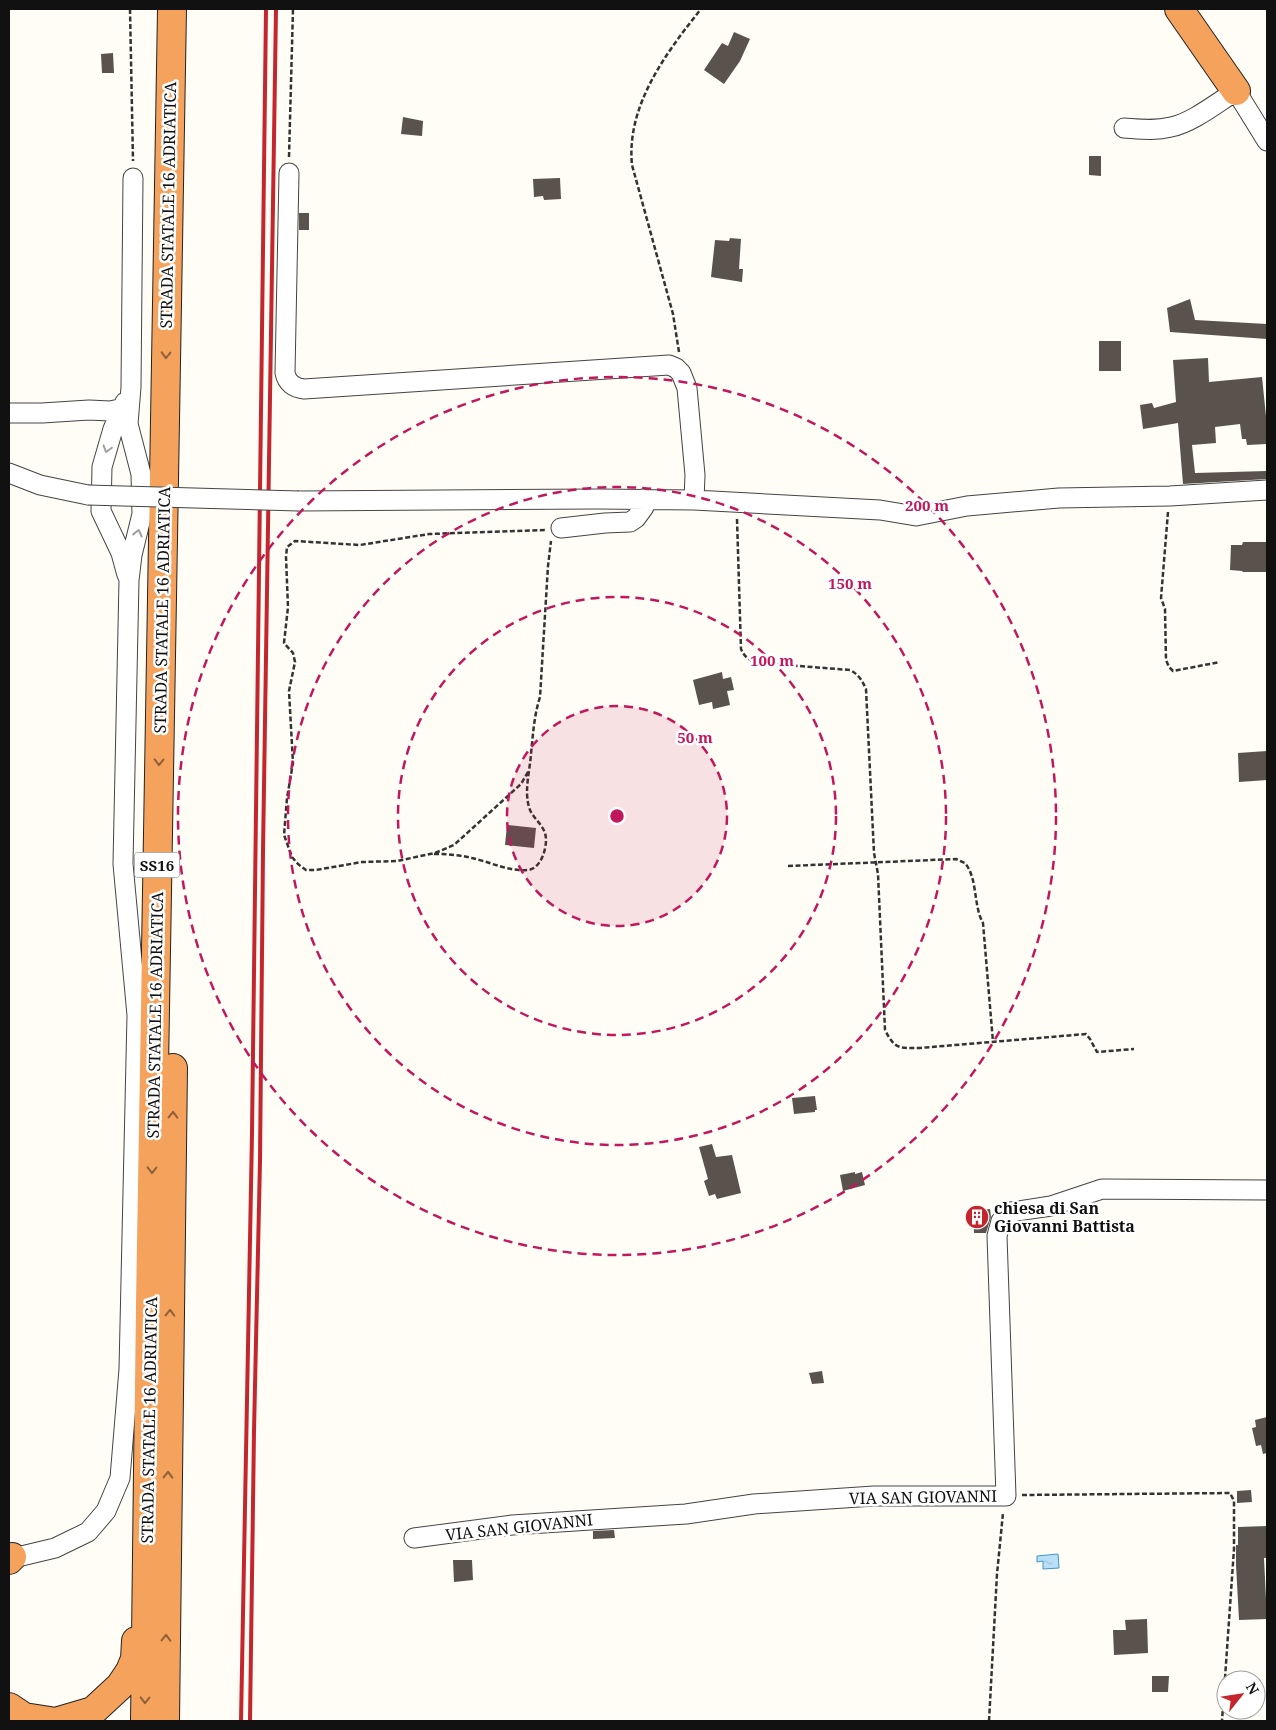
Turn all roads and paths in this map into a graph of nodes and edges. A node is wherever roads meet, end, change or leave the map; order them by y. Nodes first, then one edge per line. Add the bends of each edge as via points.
1 (130, 9) edge
2 (172, 9) edge
3 (190, 9) edge
4 (293, 9) edge
5 (701, 9) edge
6 (1180, 9) edge
7 (1236, 91) junction
8 (1124, 128) dead end
9 (1267, 141) edge
10 (289, 173) joint
11 (133, 178) joint
12 (685, 384) junction
13 (126, 408) junction
14 (9, 413) edge
15 (9, 473) edge
16 (1267, 490) edge
17 (1170, 496) junction
18 (643, 499) junction
19 (694, 500) junction
20 (736, 501) junction
21 (561, 528) junction
22 (129, 580) junction
23 (1220, 662) dead end
24 (528, 772) junction
25 (431, 854) junction
26 (876, 863) junction
27 (788, 866) dead end
28 (993, 1042) junction
29 (1134, 1049) dead end
30 (1267, 1190) edge
31 (148, 1460) junction
32 (1006, 1496) junction
33 (414, 1538) dead end
34 (10, 1559) edge
35 (9, 1707) edge
36 (50, 1721) edge
37 (59, 1721) edge
38 (145, 1721) edge
39 (165, 1721) edge
40 (989, 1721) edge
41 (1222, 1721) edge

1 - 11 path
2 -> 31 highway, STRADA STATALE 16 ADRIATICA / SS16
39 -> 3 highway, STRADA STATALE 16 ADRIATICA / SS16
4 - 10 path
5 - 12 path via 656,71 639,111 630,151 672,314
6 - 7 highway
7 - 8 street via 1199,115 1172,127 1149,130
7 - 9 street
10 - 12 street via 286,379 296,388 669,365 681,373
11 - 13 street via 131,387
12 - 19 street via 694,465
13 - 14 street
22 -> 13 street via 142,514 141,474
13 -> 22 street via 113,430 102,467 101,511 121,553
15 - 18 street, bridge via 40,485 88,495 299,501
16 - 17 street
17 - 20 street via 1059,498 967,506 916,516 880,510
17 - 23 path via 1161,598 1165,609 1168,667 1173,671
18 - 19 street
18 - 21 street via 644,506 630,522
19 - 20 street
20 - 26 path via 741,649 744,656 760,663 850,670 857,674 866,689 869,785
21 - 24 path via 550,542 540,697 532,728
21 - 25 path via 536,532 429,534 360,545 296,541 287,547 288,607 284,643 295,662 289,690 293,763 284,835 287,846 298,864 306,870 397,861
22 - 34 street via 123,864 137,1015 130,1369 120,1478 106,1511 88,1532 55,1548
24 - 25 path via 521,784 454,845
24 - 25 path via 529,808 542,825 546,840 537,866 520,870 471,857
26 - 27 path
26 - 28 path via 956,860 969,868 983,923
26 - 28 path via 885,1030 894,1045 920,1048
28 - 29 path via 1086,1034 1097,1052
30 - 32 street, VIA SAN GIOVANNI via 1102,1189 1051,1206 1011,1212 1001,1221 997,1236
31 - 37 highway via 137,1549 134,1659 130,1671 120,1686 93,1711
31 -> 38 highway, STRADA STATALE 16 ADRIATICA / SS16
32 - 33 street, VIA SAN GIOVANNI via 874,1496 754,1504 686,1514 512,1525
32 - 40 path via 997,1574
32 - 41 path via 1230,1493 1234,1502 1234,1549
35 - 36 highway via 24,1717

